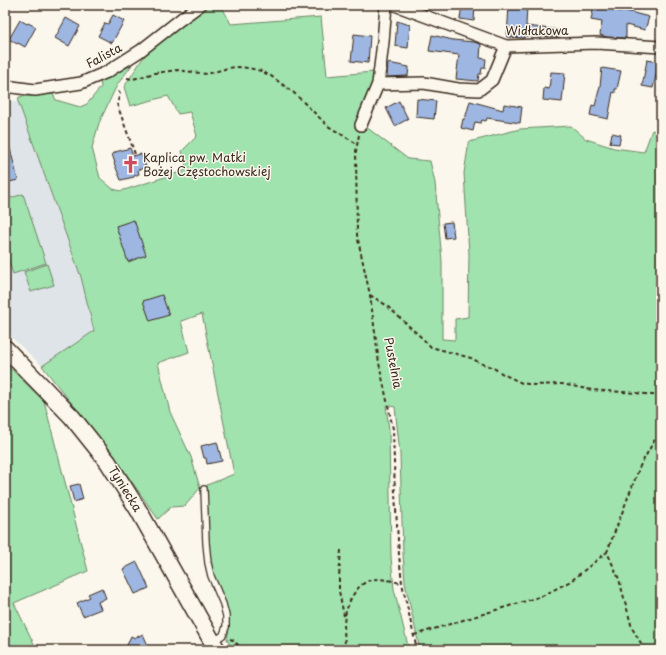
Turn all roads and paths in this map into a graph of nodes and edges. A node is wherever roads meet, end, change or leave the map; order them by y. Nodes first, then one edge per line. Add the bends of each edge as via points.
1 (200, 5) edge
2 (386, 5) edge
3 (395, 5) edge
4 (506, 46) junction
5 (661, 47) edge
6 (127, 78) dead end
7 (378, 84) junction
8 (5, 86) edge
9 (118, 92) dead end
10 (361, 125) joint
11 (358, 144) junction
12 (135, 154) dead end
13 (370, 295) junction
14 (5, 348) edge
15 (661, 396) edge
16 (661, 433) edge
17 (204, 489) dead end
18 (341, 550) dead end
19 (607, 552) junction
20 (402, 583) junction
21 (345, 617) junction
22 (413, 635) junction
23 (218, 643) edge
24 (242, 650) edge
25 (345, 650) edge
26 (417, 650) edge
27 (645, 650) edge

1 - 8 street, Falista via 140,52 107,72 81,83 35,90
2 - 7 street
3 - 4 street, Widłakowa
4 - 5 street, Widłakowa via 596,44
4 - 7 street via 492,80 479,90 424,83
6 - 11 path via 177,70 207,74 236,67 261,71 294,93 328,126
7 - 10 street
9 - 12 path via 120,94 117,104
10 - 11 path, Pustelnia
11 - 13 path, Pustelnia via 357,235
13 - 15 path via 386,305 431,347 471,358 522,383 562,384 592,390
13 - 20 path, Pustelnia via 379,363 393,429 398,554
14 - 23 street, Tyniecka via 72,417 108,462
16 - 19 path via 640,466
17 - 23 lane via 208,563 226,616 226,627
18 - 21 path via 339,577
19 - 22 path via 571,581 542,596
19 - 27 path via 619,579 632,628
20 - 21 path via 376,579 362,584 349,602
20 - 22 path, Pustelnia
21 - 25 path
22 - 26 path, Pustelnia
23 - 24 path via 233,640

